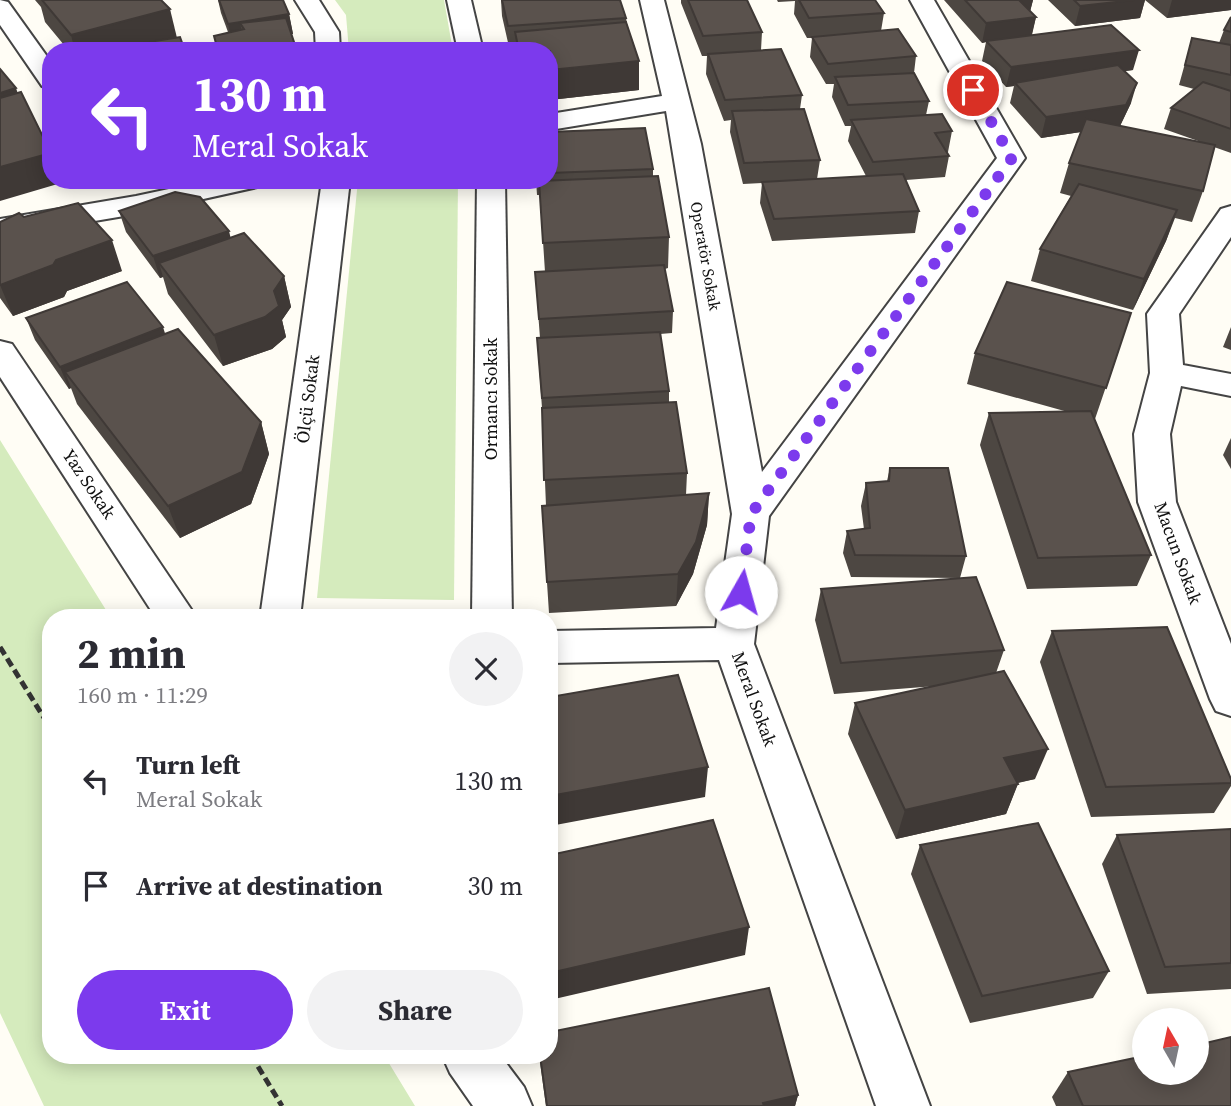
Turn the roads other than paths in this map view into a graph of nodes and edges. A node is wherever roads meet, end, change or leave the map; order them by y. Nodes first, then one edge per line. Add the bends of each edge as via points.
1 (307, 0) edge
2 (459, 0) edge
3 (652, 0) edge
4 (922, 0) edge
5 (0, 8) edge
6 (328, 42) edge
7 (469, 42) edge
8 (42, 68) edge
9 (675, 102) junction
10 (558, 121) edge
11 (125, 189) edge
12 (210, 189) edge
13 (336, 189) edge
14 (491, 189) edge
15 (136, 205) junction
16 (1231, 215) edge
17 (0, 228) edge
18 (0, 351) edge
19 (1167, 373) junction
20 (1231, 385) edge
21 (751, 514) junction
22 (171, 609) edge
23 (282, 609) edge
24 (492, 609) edge
25 (734, 644) junction
26 (558, 647) edge
27 (1231, 699) edge
28 (475, 1064) edge
29 (505, 1106) edge
30 (903, 1106) edge

1 - 6 street via 327,32
2 - 7 street
3 - 9 street, Operatör Sokak
4 - 21 street, Meral Sokak via 1012,158
5 - 8 street
9 - 10 street
9 - 21 street, Operatör Sokak via 687,144
11 - 15 street
12 - 15 street
13 - 23 street, Ölçü Sokak
14 - 24 street, Ormancı Sokak
15 - 17 street
16 - 19 street, Macun Sokak via 1163,314
18 - 22 street, Yaz Sokak
19 - 20 street
19 - 27 street, Macun Sokak via 1153,434 1157,502
21 - 25 street, Meral Sokak
25 - 26 street
25 - 30 street, Meral Sokak
28 - 29 street

